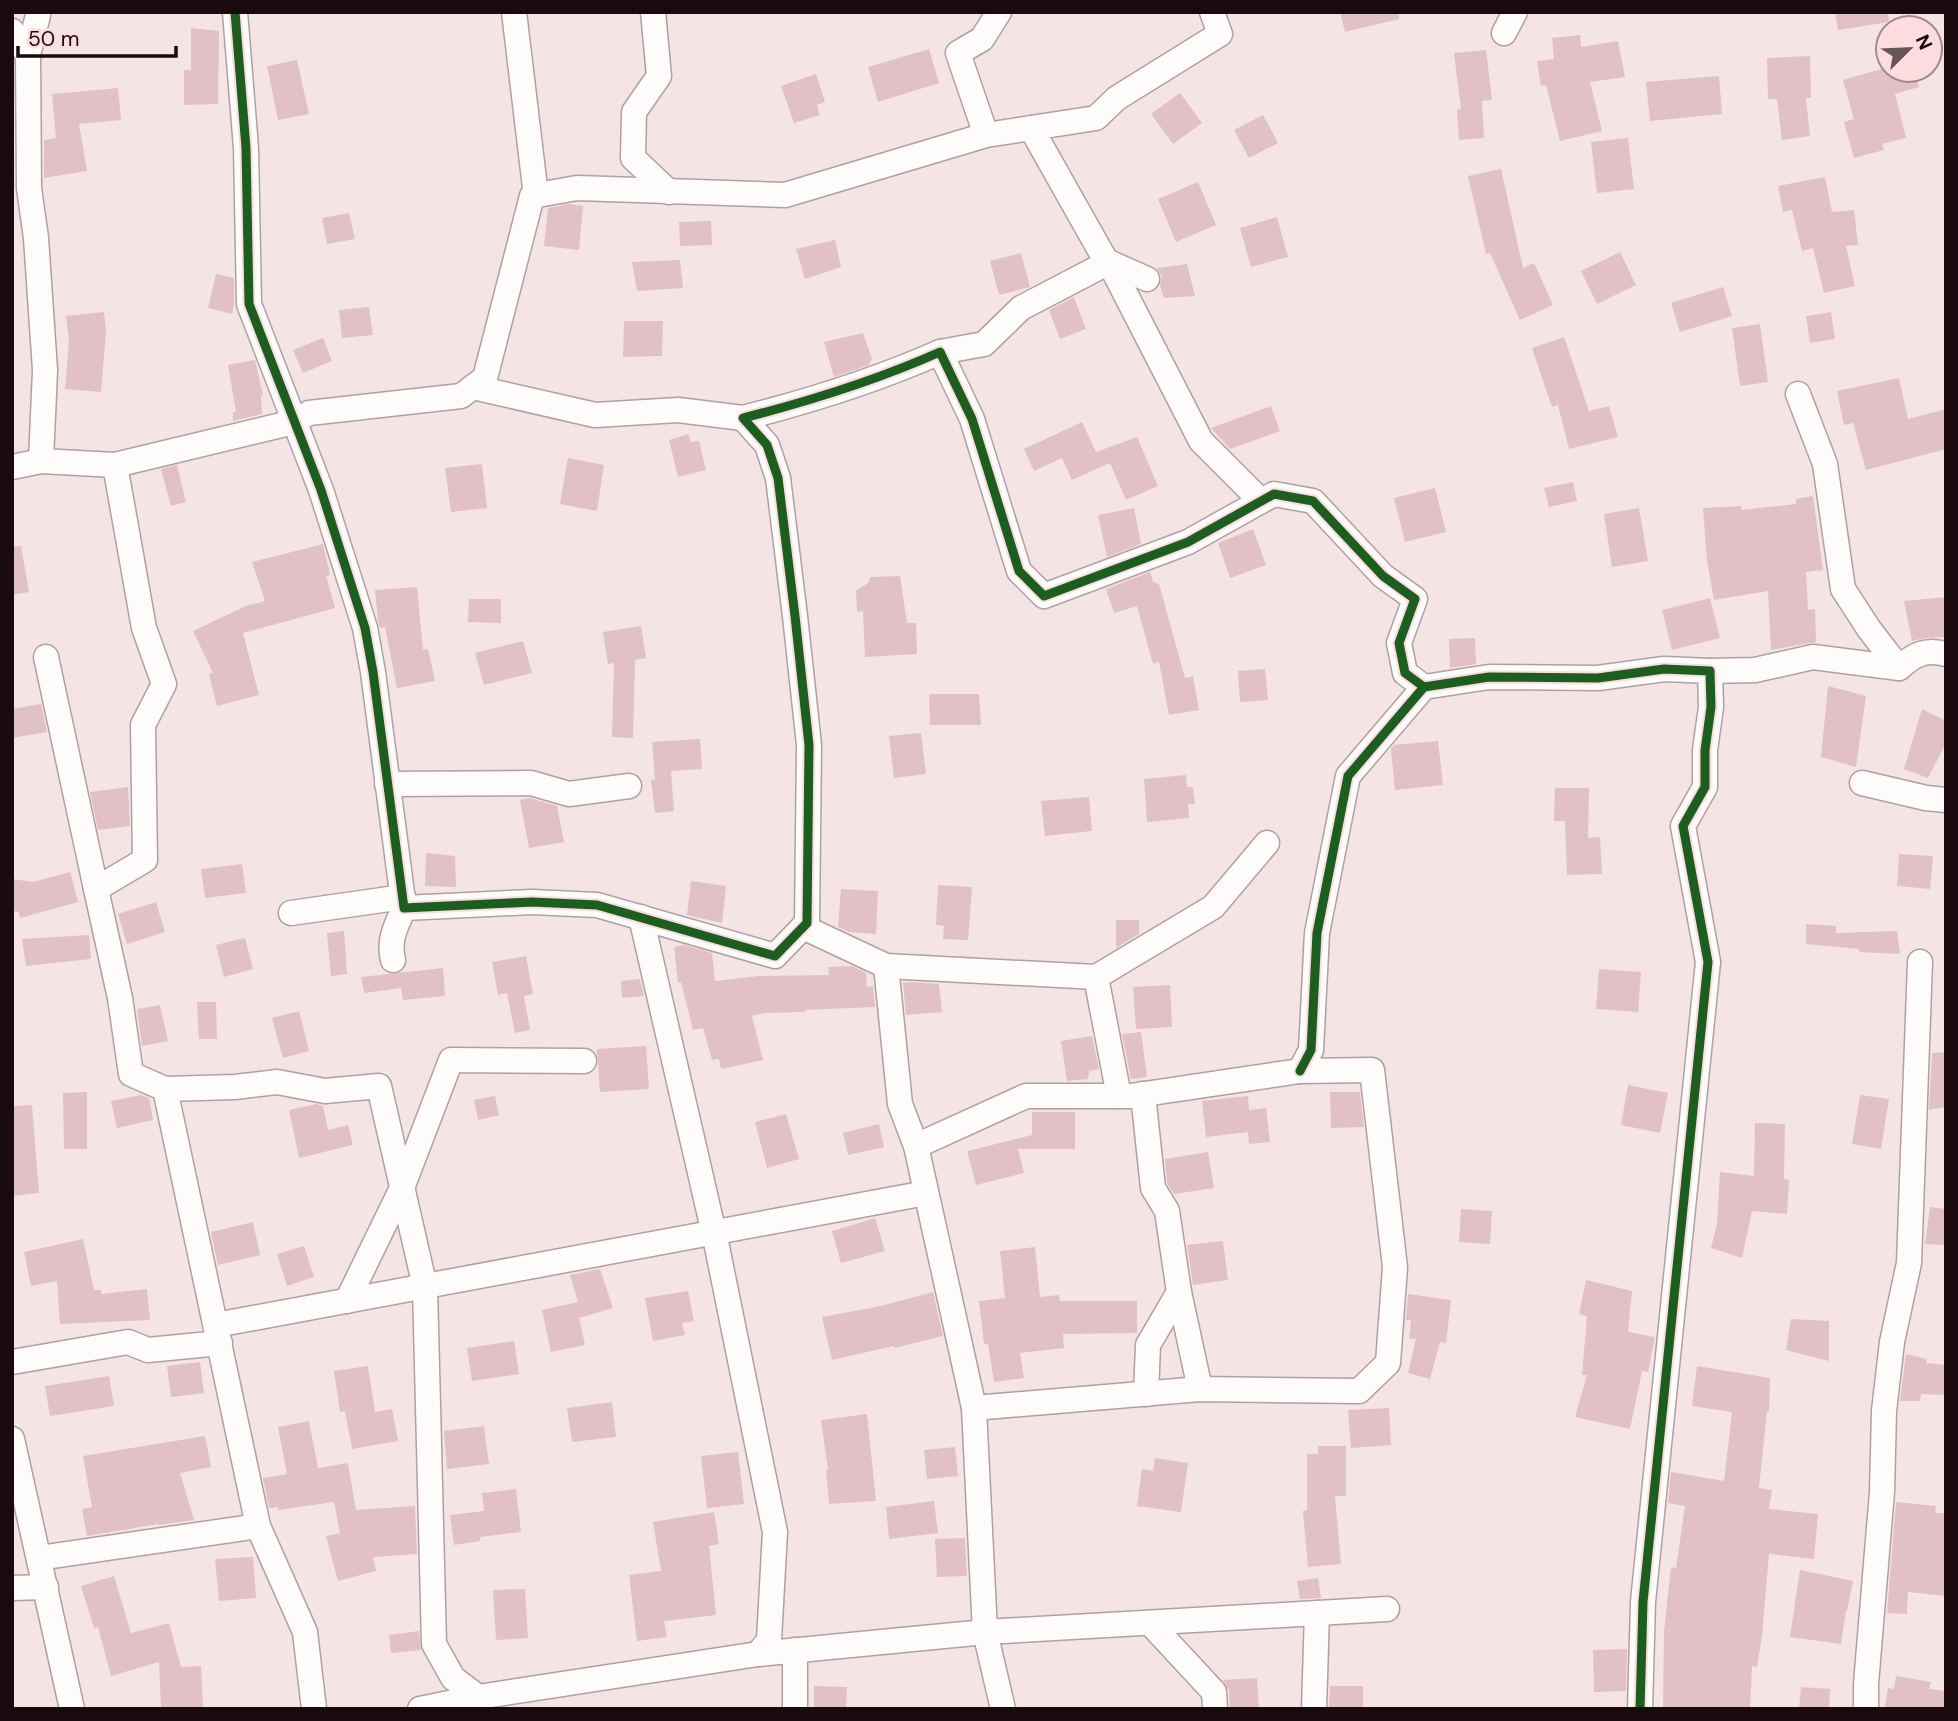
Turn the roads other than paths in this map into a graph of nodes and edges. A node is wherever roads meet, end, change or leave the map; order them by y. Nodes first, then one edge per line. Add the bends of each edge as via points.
1 (235, 12) edge
2 (514, 12) edge
3 (653, 12) edge
4 (999, 12) edge
5 (1212, 12) edge
6 (36, 13) edge
7 (12, 29) edge
8 (29, 55) junction
9 (1031, 128) junction
10 (986, 135) junction
11 (668, 192) junction
12 (536, 196) junction
13 (1109, 262) junction
14 (1147, 279) dead end
15 (940, 352) junction
16 (473, 387) junction
17 (1798, 394) dead end
18 (743, 418) junction
19 (294, 422) junction
20 (41, 461) junction
21 (115, 465) junction
22 (12, 467) edge
23 (1261, 501) junction
24 (1946, 654) edge
25 (46, 657) dead end
26 (1899, 667) junction
27 (1710, 671) junction
28 (1424, 687) junction
29 (1863, 783) dead end
30 (387, 784) junction
31 (629, 786) dead end
32 (1946, 800) edge
33 (1267, 842) dead end
34 (96, 889) junction
35 (404, 903) junction
36 (291, 913) dead end
37 (640, 917) junction
38 (803, 928) junction
39 (393, 960) dead end
40 (1920, 961) dead end
41 (886, 966) junction
42 (1096, 977) junction
43 (584, 1061) dead end
44 (1300, 1071) junction
45 (165, 1089) junction
46 (1131, 1095) junction
47 (916, 1146) junction
48 (402, 1188) junction
49 (926, 1193) junction
50 (714, 1233) junction
51 (425, 1287) junction
52 (1179, 1292) junction
53 (347, 1301) junction
54 (218, 1334) junction
55 (12, 1362) edge
56 (1200, 1389) junction
57 (1146, 1394) junction
58 (974, 1408) junction
59 (12, 1439) edge
60 (258, 1526) junction
61 (39, 1558) junction
62 (46, 1587) junction
63 (12, 1588) edge
64 (1387, 1609) dead end
65 (1317, 1613) junction
66 (1150, 1623) junction
67 (985, 1632) junction
68 (795, 1650) junction
69 (758, 1654) junction
70 (478, 1697) junction
71 (72, 1709) edge
72 (313, 1709) edge
73 (420, 1709) edge
74 (795, 1709) edge
75 (1003, 1709) edge
76 (1215, 1709) edge
77 (1314, 1709) edge
78 (1640, 1709) edge
79 (1866, 1709) edge

1 - 19 street via 246,148 249,304
2 - 12 street
3 - 11 street via 659,76 635,113 633,158
4 - 10 street via 982,39 958,53
5 - 9 street via 1220,34 1117,98 1096,118
6 - 7 street
6 - 8 street
7 - 8 street
8 - 20 street via 29,188 46,370
9 - 10 street
9 - 13 street
10 - 11 street via 785,195
11 - 12 street via 577,188
12 - 16 street via 532,196 485,378
13 - 14 street
13 - 15 street via 1021,308 984,344
13 - 23 street via 1201,441
15 - 18 street via 805,402
15 - 23 street via 972,419 1019,571 1044,596 1188,542
16 - 18 street via 595,415 678,410
16 - 19 street via 461,396 309,413
17 - 26 street via 1825,464 1843,589
18 - 38 street via 767,445 778,478 794,602 809,745 807,923
19 - 21 street
19 - 30 street via 321,489 365,628
20 - 21 street
20 - 22 street
21 - 34 street via 144,628 164,684 143,725 145,860
23 - 28 street via 1274,494 1313,501 1382,576 1415,599 1399,643 1405,673
24 - 26 street via 1914,655
25 - 34 street
26 - 27 street via 1813,657 1755,670
27 - 28 street via 1664,668 1598,678 1489,677
27 - 78 street via 1704,788 1684,826 1708,962 1644,1589
28 - 44 street via 1348,776 1317,933 1311,1050
29 - 32 street
30 - 31 street via 531,782 569,794
30 - 35 street
33 - 42 street via 1213,907
34 - 45 street via 131,1074
35 - 36 street
35 - 37 street via 597,905
35 - 39 street via 390,947
37 - 38 street via 775,956
37 - 50 street
38 - 41 street
40 - 79 street via 1909,1263 1892,1342 1884,1411
41 - 42 street
41 - 47 street via 900,1104
42 - 46 street
43 - 48 street via 451,1060
44 - 46 street
44 - 56 street via 1372,1070 1395,1267 1388,1363 1359,1391
45 - 48 street via 277,1082 325,1091 379,1086
45 - 54 street
46 - 47 street via 1026,1096
46 - 52 street via 1153,1188 1167,1211
47 - 49 street
48 - 51 street
48 - 53 street
49 - 50 street
49 - 58 street
50 - 51 street
50 - 69 street via 775,1532 769,1640
51 - 53 street
51 - 70 street via 434,1644 453,1678
52 - 56 street
52 - 57 street via 1149,1345
53 - 54 street
54 - 55 street via 148,1350 128,1342
54 - 60 street
56 - 57 street
57 - 58 street
58 - 67 street
59 - 61 street
60 - 61 street
60 - 72 street via 305,1632
61 - 62 street
62 - 63 street
62 - 71 street
64 - 65 street
65 - 66 street
65 - 77 street
66 - 67 street
66 - 76 street via 1214,1692
67 - 68 street
67 - 75 street
68 - 69 street
68 - 74 street
69 - 70 street
70 - 73 street

